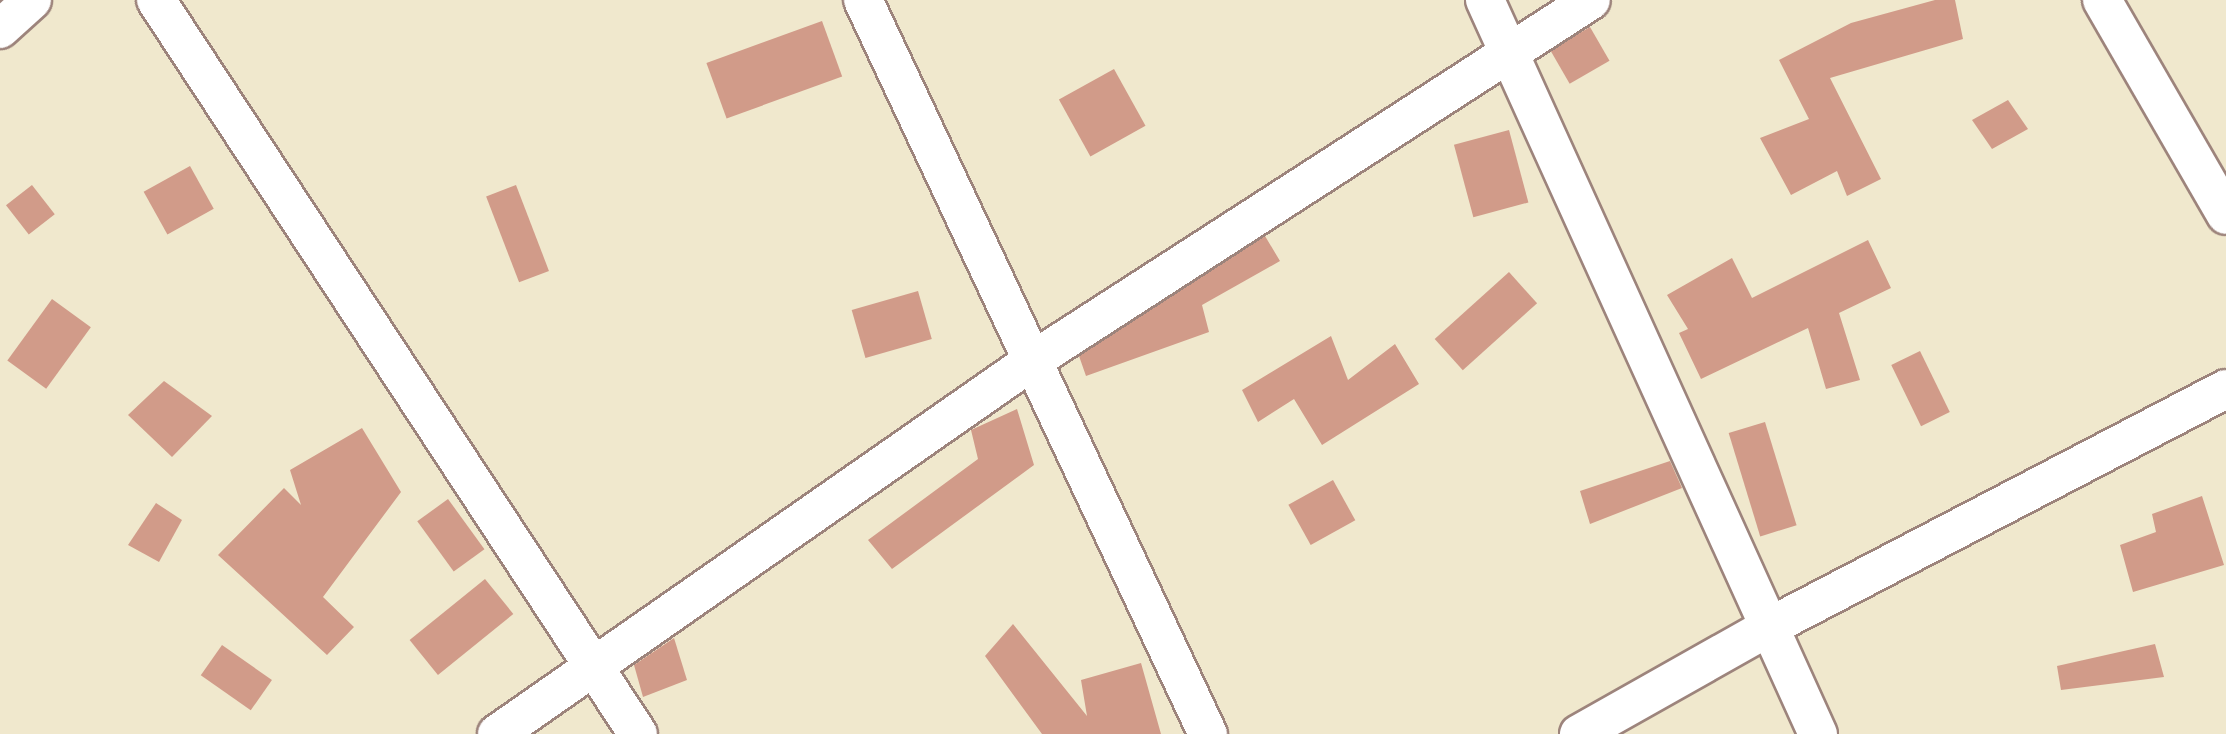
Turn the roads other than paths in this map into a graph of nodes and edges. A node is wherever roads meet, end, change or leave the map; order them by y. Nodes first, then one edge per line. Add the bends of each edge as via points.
1 (32, 0) edge
2 (156, 0) edge
3 (863, 0) edge
4 (1485, 0) edge
5 (1591, 0) edge
6 (2102, 0) edge
7 (0, 29) edge
8 (1510, 53) junction
9 (2226, 215) edge
10 (1032, 361) junction
11 (2226, 389) edge
12 (1769, 627) junction
13 (594, 663) junction
14 (497, 734) edge
15 (638, 734) edge
16 (1208, 734) edge
17 (1579, 734) edge
18 (1818, 734) edge

1 - 7 street
2 - 13 street
3 - 10 street
4 - 8 street
5 - 8 street
6 - 9 street
8 - 10 street
8 - 12 street
10 - 13 street
10 - 16 street
11 - 12 street
12 - 17 street
12 - 18 street
13 - 14 street
13 - 15 street

